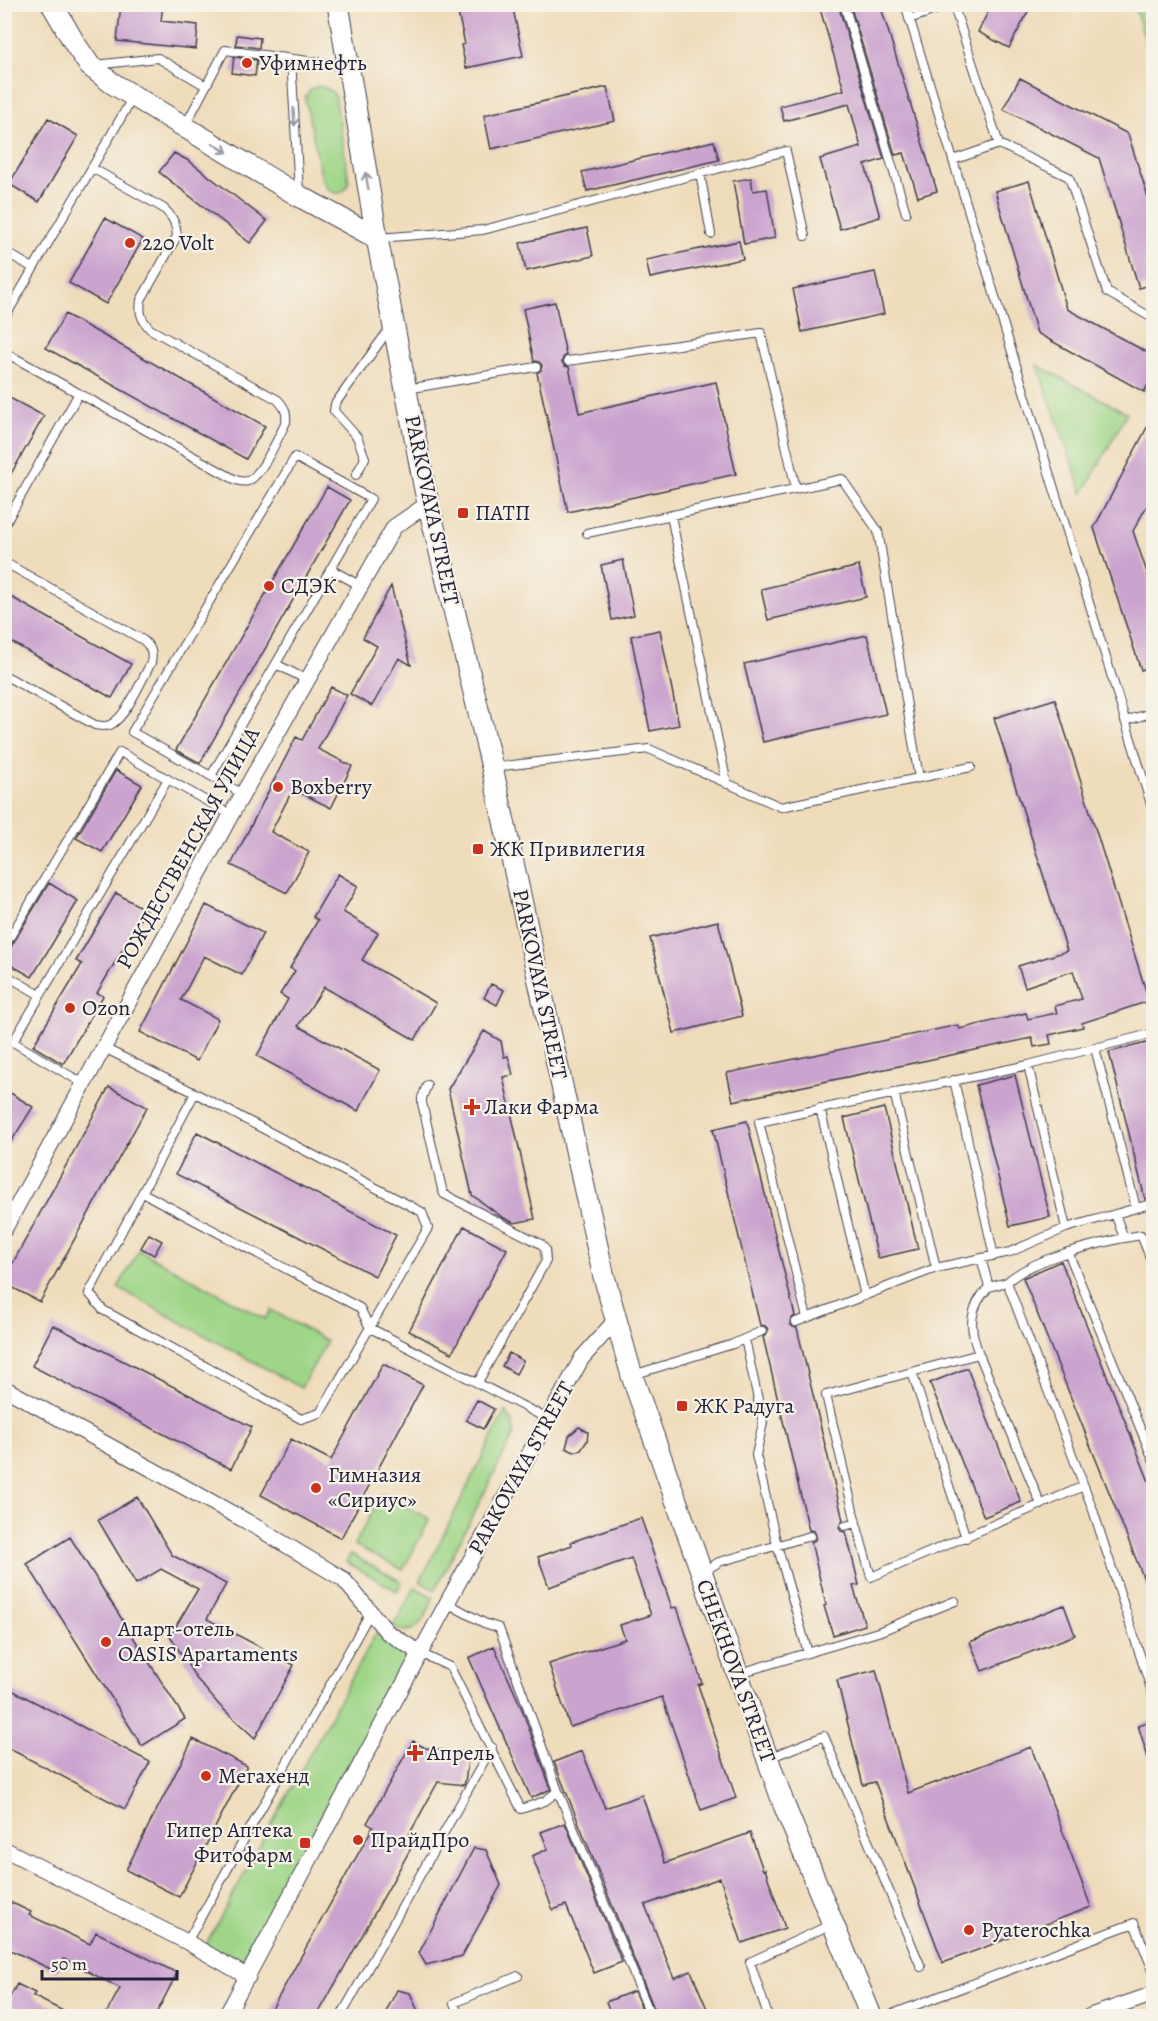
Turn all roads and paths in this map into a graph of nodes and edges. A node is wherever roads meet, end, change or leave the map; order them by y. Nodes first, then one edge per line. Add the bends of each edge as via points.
1 (52, 4) edge
2 (338, 4) edge
3 (844, 4) edge
4 (905, 4) edge
5 (953, 4) edge
6 (909, 19) junction
7 (291, 59) junction
8 (90, 66) junction
9 (347, 67) junction
10 (206, 86) junction
11 (134, 97) junction
12 (185, 127) junction
13 (999, 144) junction
14 (953, 160) junction
15 (92, 168) junction
16 (700, 173) junction
17 (299, 196) junction
18 (906, 213) dead end
19 (711, 234) dead end
20 (805, 236) dead end
21 (377, 238) junction
22 (4, 251) edge
23 (33, 268) junction
24 (4, 319) edge
25 (1154, 319) edge
26 (393, 324) junction
27 (4, 352) edge
28 (568, 361) dead end
29 (536, 367) dead end
30 (406, 389) junction
31 (79, 393) junction
32 (356, 475) dead end
33 (796, 489) junction
34 (429, 503) junction
35 (671, 516) junction
36 (4, 525) edge
37 (587, 533) dead end
38 (4, 562) edge
39 (330, 569) junction
40 (361, 586) junction
41 (276, 664) junction
42 (4, 675) edge
43 (307, 681) junction
44 (1154, 712) edge
45 (1125, 721) junction
46 (971, 767) dead end
47 (492, 768) junction
48 (211, 776) junction
49 (919, 778) junction
50 (168, 779) junction
51 (727, 784) junction
52 (243, 794) junction
53 (1154, 814) edge
54 (231, 815) junction
55 (4, 947) edge
56 (4, 974) edge
57 (40, 995) junction
58 (1150, 1034) dead end
59 (9, 1041) edge
60 (104, 1048) junction
61 (1095, 1048) junction
62 (1028, 1065) junction
63 (954, 1080) junction
64 (84, 1084) junction
65 (427, 1085) dead end
66 (894, 1092) junction
67 (195, 1093) junction
68 (820, 1108) junction
69 (143, 1193) junction
70 (1154, 1203) edge
71 (1136, 1208) junction
72 (1115, 1214) junction
73 (1066, 1228) junction
74 (4, 1230) edge
75 (1124, 1238) junction
76 (1068, 1252) junction
77 (994, 1256) junction
78 (981, 1258) junction
79 (1154, 1267) edge
80 (936, 1268) junction
81 (1007, 1282) junction
82 (989, 1287) junction
83 (865, 1296) junction
84 (807, 1318) junction
85 (615, 1321) junction
86 (796, 1322) dead end
87 (370, 1328) junction
88 (762, 1331) dead end
89 (745, 1339) junction
90 (979, 1354) junction
91 (912, 1372) junction
92 (632, 1376) junction
93 (478, 1382) junction
94 (4, 1388) edge
95 (548, 1419) junction
96 (1154, 1462) edge
97 (1084, 1486) junction
98 (1041, 1505) junction
99 (856, 1523) junction
100 (845, 1526) dead end
101 (810, 1536) dead end
102 (966, 1538) junction
103 (777, 1545) junction
104 (701, 1573) junction
105 (955, 1601) dead end
106 (447, 1603) junction
107 (370, 1613) junction
108 (420, 1653) junction
109 (808, 1653) junction
110 (737, 1674) junction
111 (1154, 1691) edge
112 (492, 1747) junction
113 (768, 1759) junction
114 (558, 1791) junction
115 (4, 1849) edge
116 (833, 1924) junction
117 (187, 1942) junction
118 (921, 1967) dead end
119 (1154, 1973) edge
120 (518, 1976) dead end
121 (248, 1977) junction
122 (1153, 1997) edge
123 (226, 2016) edge
124 (341, 2016) edge
125 (459, 2016) edge
126 (651, 2016) edge
127 (768, 2016) edge
128 (871, 2016) edge
129 (887, 2016) edge
130 (1090, 2016) edge

1 - 8 main road
2 - 9 main road, PARKOVAYA STREET
3 - 18 lane
4 - 6 lane
5 - 6 lane
5 - 13 lane
6 - 14 lane
7 - 9 lane
7 - 10 lane via 225,50
7 -> 17 lane
8 - 10 lane via 158,58
8 - 11 main road
21 -> 9 main road, PARKOVAYA STREET
10 - 12 lane
11 - 12 main road
11 - 15 lane
12 -> 17 main road
13 - 14 lane
13 - 25 lane via 1069,177 1107,292
14 - 45 lane
15 - 23 lane
15 - 31 lane via 163,208 176,225 177,236 141,300 142,320 150,329 278,400 285,408 286,423 257,474 241,482
16 - 19 lane
16 - 20 lane via 786,151
16 - 21 lane via 483,230
17 - 21 main road
21 - 26 main road, PARKOVAYA STREET
22 - 23 lane
23 - 24 lane
26 - 30 main road, PARKOVAYA STREET
26 - 32 lane via 335,404 334,411 357,437 365,458
27 - 31 lane
28 - 33 lane via 761,333
29 - 30 lane
30 - 34 main road, PARKOVAYA STREET
31 - 36 lane
33 - 35 lane
33 - 49 lane via 842,479 878,531
34 - 40 street, РОЖДЕСТВЕНСКАЯ УЛИЦА via 394,527
34 - 47 main road, PARKOVAYA STREET
35 - 37 lane
35 - 51 lane
38 - 42 lane via 143,640 153,654 121,717 104,726 95,726
39 - 40 lane
39 - 41 lane
39 - 48 lane via 370,499 295,457 132,732
40 - 43 street, РОЖДЕСТВЕНСКАЯ УЛИЦА
41 - 43 lane
41 - 48 lane
43 - 52 street, РОЖДЕСТВЕНСКАЯ УЛИЦА
44 - 45 lane
45 - 53 lane
46 - 49 lane
47 - 51 lane via 649,749
47 - 85 main road, PARKOVAYA STREET
48 - 52 lane
49 - 51 lane via 781,807
50 - 54 lane
50 - 55 lane via 120,752
50 - 57 lane
52 - 54 street, РОЖДЕСТВЕНСКАЯ УЛИЦА
54 - 60 street, РОЖДЕСТВЕНСКАЯ УЛИЦА
56 - 57 lane
57 - 59 lane
58 - 61 lane
59 - 64 lane
60 - 64 street, РОЖДЕСТВЕНСКАЯ УЛИЦА
60 - 67 lane
61 - 62 lane
61 - 71 lane
62 - 63 lane
62 - 73 lane
63 - 66 lane
63 - 77 lane
64 - 74 street, РОЖДЕСТВЕНСКАЯ УЛИЦА
65 - 93 lane via 422,1103 444,1194 541,1245 547,1255
66 - 68 lane
66 - 80 lane
67 - 69 lane
67 - 87 lane via 422,1212 428,1228
68 - 83 lane
68 - 84 lane via 759,1122
69 - 87 lane via 360,1308
69 - 87 lane via 89,1293 103,1310 301,1419 320,1413
70 - 71 lane
71 - 72 lane
72 - 73 lane
72 - 75 lane
73 - 77 lane
75 - 76 lane
75 - 79 lane via 1141,1235
76 - 81 lane via 1018,1272
76 - 96 lane
77 - 78 lane
78 - 80 lane
78 - 82 lane
80 - 83 lane
81 - 82 lane
81 - 97 lane
82 - 90 lane via 979,1297 971,1328
83 - 84 lane
84 - 86 lane
85 - 92 main road, CHEKHOVA STREET
85 - 95 street, PARKOVAYA STREET via 582,1358
87 - 93 lane
88 - 89 lane
89 - 92 lane
89 - 103 lane via 763,1423 756,1455
90 - 91 lane
90 - 98 lane
91 - 99 lane via 826,1395
91 - 102 lane
92 - 104 main road, CHEKHOVA STREET
93 - 95 lane
94 - 107 street via 343,1579
95 - 106 street, PARKOVAYA STREET
97 - 98 lane
97 - 111 lane
98 - 102 lane
99 - 100 lane
99 - 102 lane via 871,1577
101 - 103 lane
103 - 104 lane via 719,1562
103 - 109 lane
104 - 110 main road, CHEKHOVA STREET
105 - 109 lane via 878,1632
106 - 108 street, PARKOVAYA STREET
106 - 114 lane via 499,1628
107 - 108 street via 387,1632
107 - 117 lane
108 - 112 lane via 450,1667
108 - 121 street, PARKOVAYA STREET
109 - 110 lane
110 - 113 main road, CHEKHOVA STREET
112 - 114 lane via 521,1809 545,1801
112 - 124 lane
113 - 116 main road, CHEKHOVA STREET
113 - 118 lane via 824,1736
114 - 126 lane
115 - 117 street
116 - 127 lane via 750,1962
116 - 128 main road, CHEKHOVA STREET
117 - 121 street
119 - 129 lane via 1134,1923
120 - 125 lane via 454,2003
121 - 123 street, PARKOVAYA STREET
122 - 130 street

